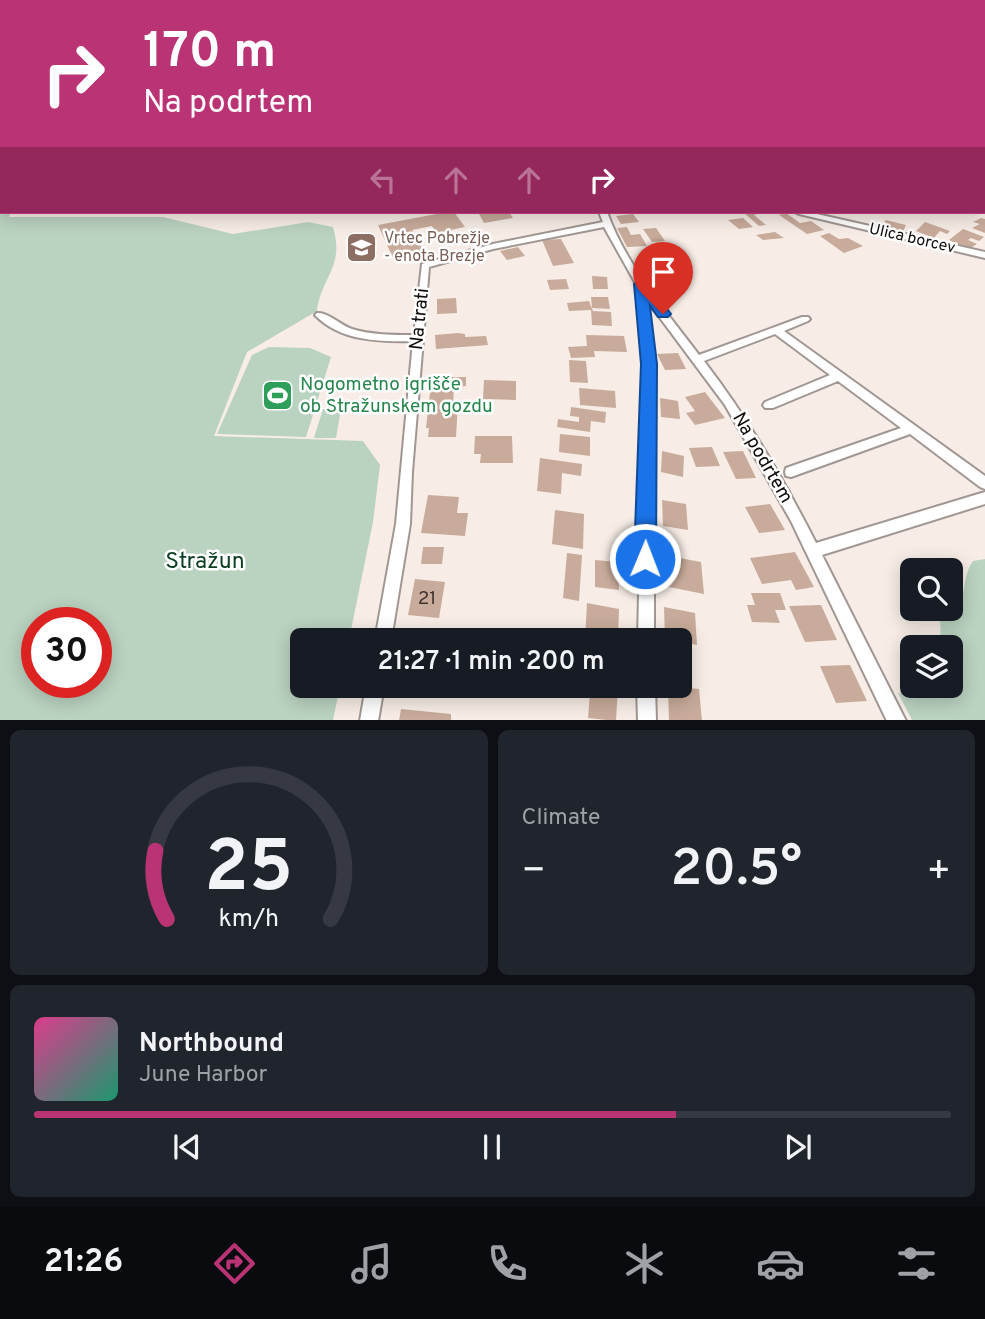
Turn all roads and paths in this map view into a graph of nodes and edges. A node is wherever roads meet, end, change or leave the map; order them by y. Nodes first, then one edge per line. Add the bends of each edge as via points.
1 (810, 214) edge
2 (605, 218) edge
3 (984, 254) edge
4 (640, 284) junction
5 (320, 315) dead end
6 (805, 319) dead end
7 (776, 330) junction
8 (418, 338) junction
9 (698, 359) junction
10 (839, 376) junction
11 (769, 405) dead end
12 (911, 429) junction
13 (791, 471) dead end
14 (985, 483) edge
15 (985, 498) edge
16 (813, 551) junction
17 (385, 628) edge
18 (646, 628) edge
19 (373, 698) edge
20 (646, 698) edge
21 (369, 720) edge
22 (647, 720) edge
23 (897, 720) edge

1 - 3 street, Ulica borcev
2 - 4 street, Na podrtem
2 - 8 street, Na trati via 463,253 425,267
4 - 9 street, Na podrtem
4 - 18 street via 649,364
5 - 8 street via 335,328 358,334
6 - 7 street
7 - 9 street
7 - 10 street
8 - 17 street, Na trati via 404,523
9 - 16 street, Na podrtem via 729,402
10 - 11 street
10 - 12 street
12 - 13 street
12 - 14 street
15 - 16 street
16 - 23 street, Na podrtem
19 - 21 street
20 - 22 street

